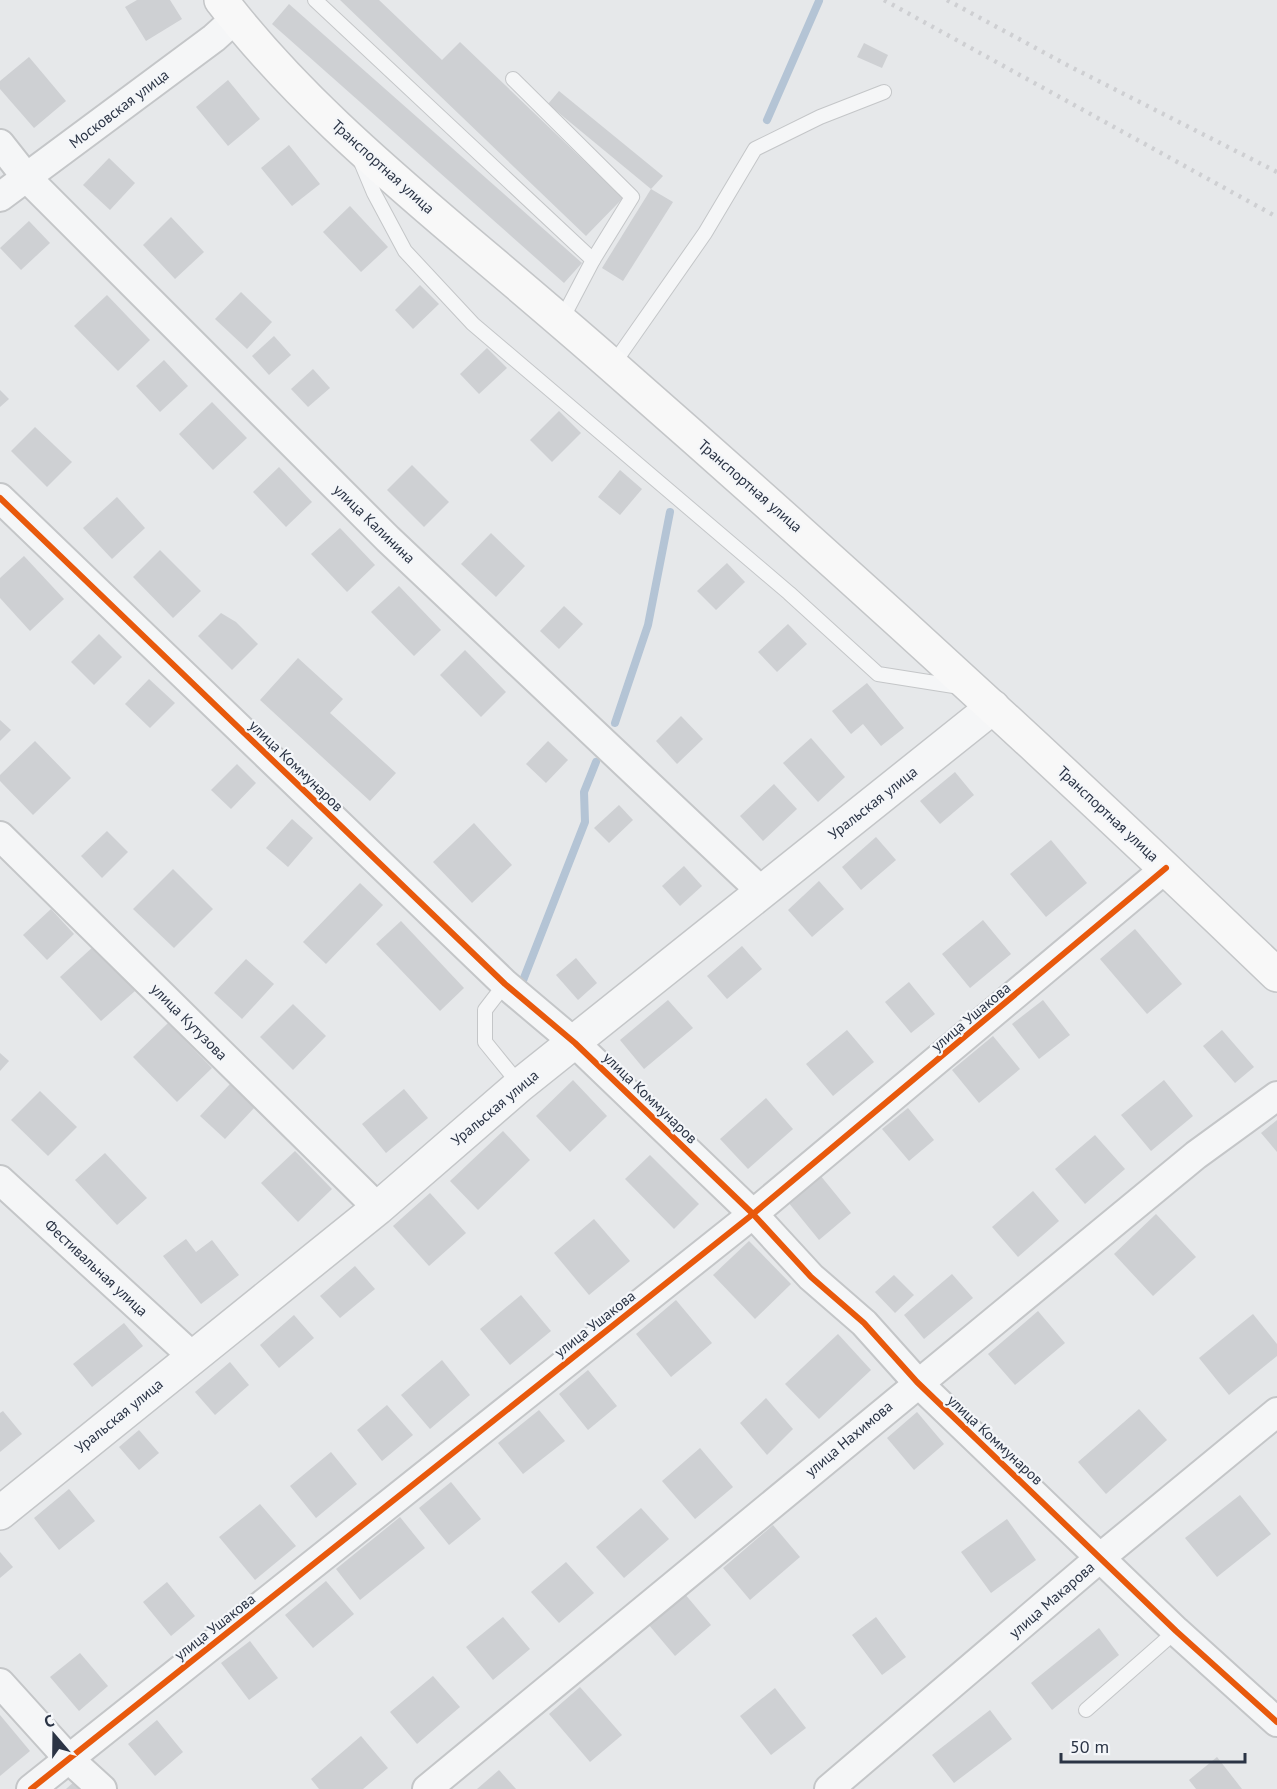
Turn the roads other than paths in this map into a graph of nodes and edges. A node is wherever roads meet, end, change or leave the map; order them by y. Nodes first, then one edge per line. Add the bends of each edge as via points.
1 (315, 0) edge
2 (228, 9) edge
3 (513, 79) dead end
4 (884, 92) dead end
5 (353, 141) junction
6 (0, 144) edge
7 (26, 177) junction
8 (0, 197) edge
9 (593, 260) junction
10 (561, 321) junction
11 (612, 366) junction
12 (0, 498) edge
13 (983, 698) junction
14 (0, 836) edge
15 (1166, 868) junction
16 (761, 891) junction
17 (1277, 975) edge
18 (505, 984) junction
19 (575, 1043) junction
20 (520, 1085) junction
21 (1277, 1096) edge
22 (0, 1180) edge
23 (378, 1208) junction
24 (753, 1214) junction
25 (192, 1356) junction
26 (917, 1382) junction
27 (1277, 1412) edge
28 (0, 1513) edge
29 (1101, 1557) junction
30 (1176, 1631) junction
31 (0, 1683) edge
32 (1086, 1710) dead end
33 (1277, 1722) edge
34 (68, 1758) junction
35 (31, 1789) edge
36 (102, 1789) edge
37 (427, 1789) edge
38 (829, 1789) edge

1 - 9 lane
2 - 5 main road, Транспортная улица via 311,102
2 - 7 street, Московская улица via 214,38
3 - 9 lane via 632,197
4 - 11 lane via 754,149 705,233
5 - 10 main road, Транспортная улица
5 - 13 lane via 374,193 405,251 473,324 789,593 878,675
6 - 7 street, улица Калинина
7 - 8 street, Московская улица
7 - 16 street, улица Калинина via 388,539
9 - 10 lane
10 - 11 main road, Транспортная улица
11 - 13 main road, Транспортная улица via 819,546
12 - 18 street, улица Коммунаров
13 - 15 main road, Транспортная улица
13 - 16 street, Уральская улица
14 - 23 street, улица Кутузова
15 - 17 main road, Транспортная улица
15 - 24 street, улица Ушакова
16 - 19 street, Уральская улица
18 - 19 street, улица Коммунаров
18 - 20 lane via 485,1010 485,1041
19 - 20 street, Уральская улица
19 - 24 street, улица Коммунаров
20 - 23 street, Уральская улица
21 - 26 street, улица Нахимова via 1196,1155
22 - 25 street, Фестивальная улица
23 - 25 street, Уральская улица
24 - 26 street, улица Коммунаров via 811,1277 864,1323
24 - 34 street, улица Ушакова
25 - 28 street, Уральская улица
26 - 29 street, улица Коммунаров
26 - 37 street, улица Нахимова
27 - 29 street, улица Макарова
29 - 30 street, улица Коммунаров
29 - 38 street, улица Макарова
30 - 32 lane
30 - 33 street, улица Коммунаров
31 - 34 street
34 - 35 street, улица Ушакова
34 - 36 street

